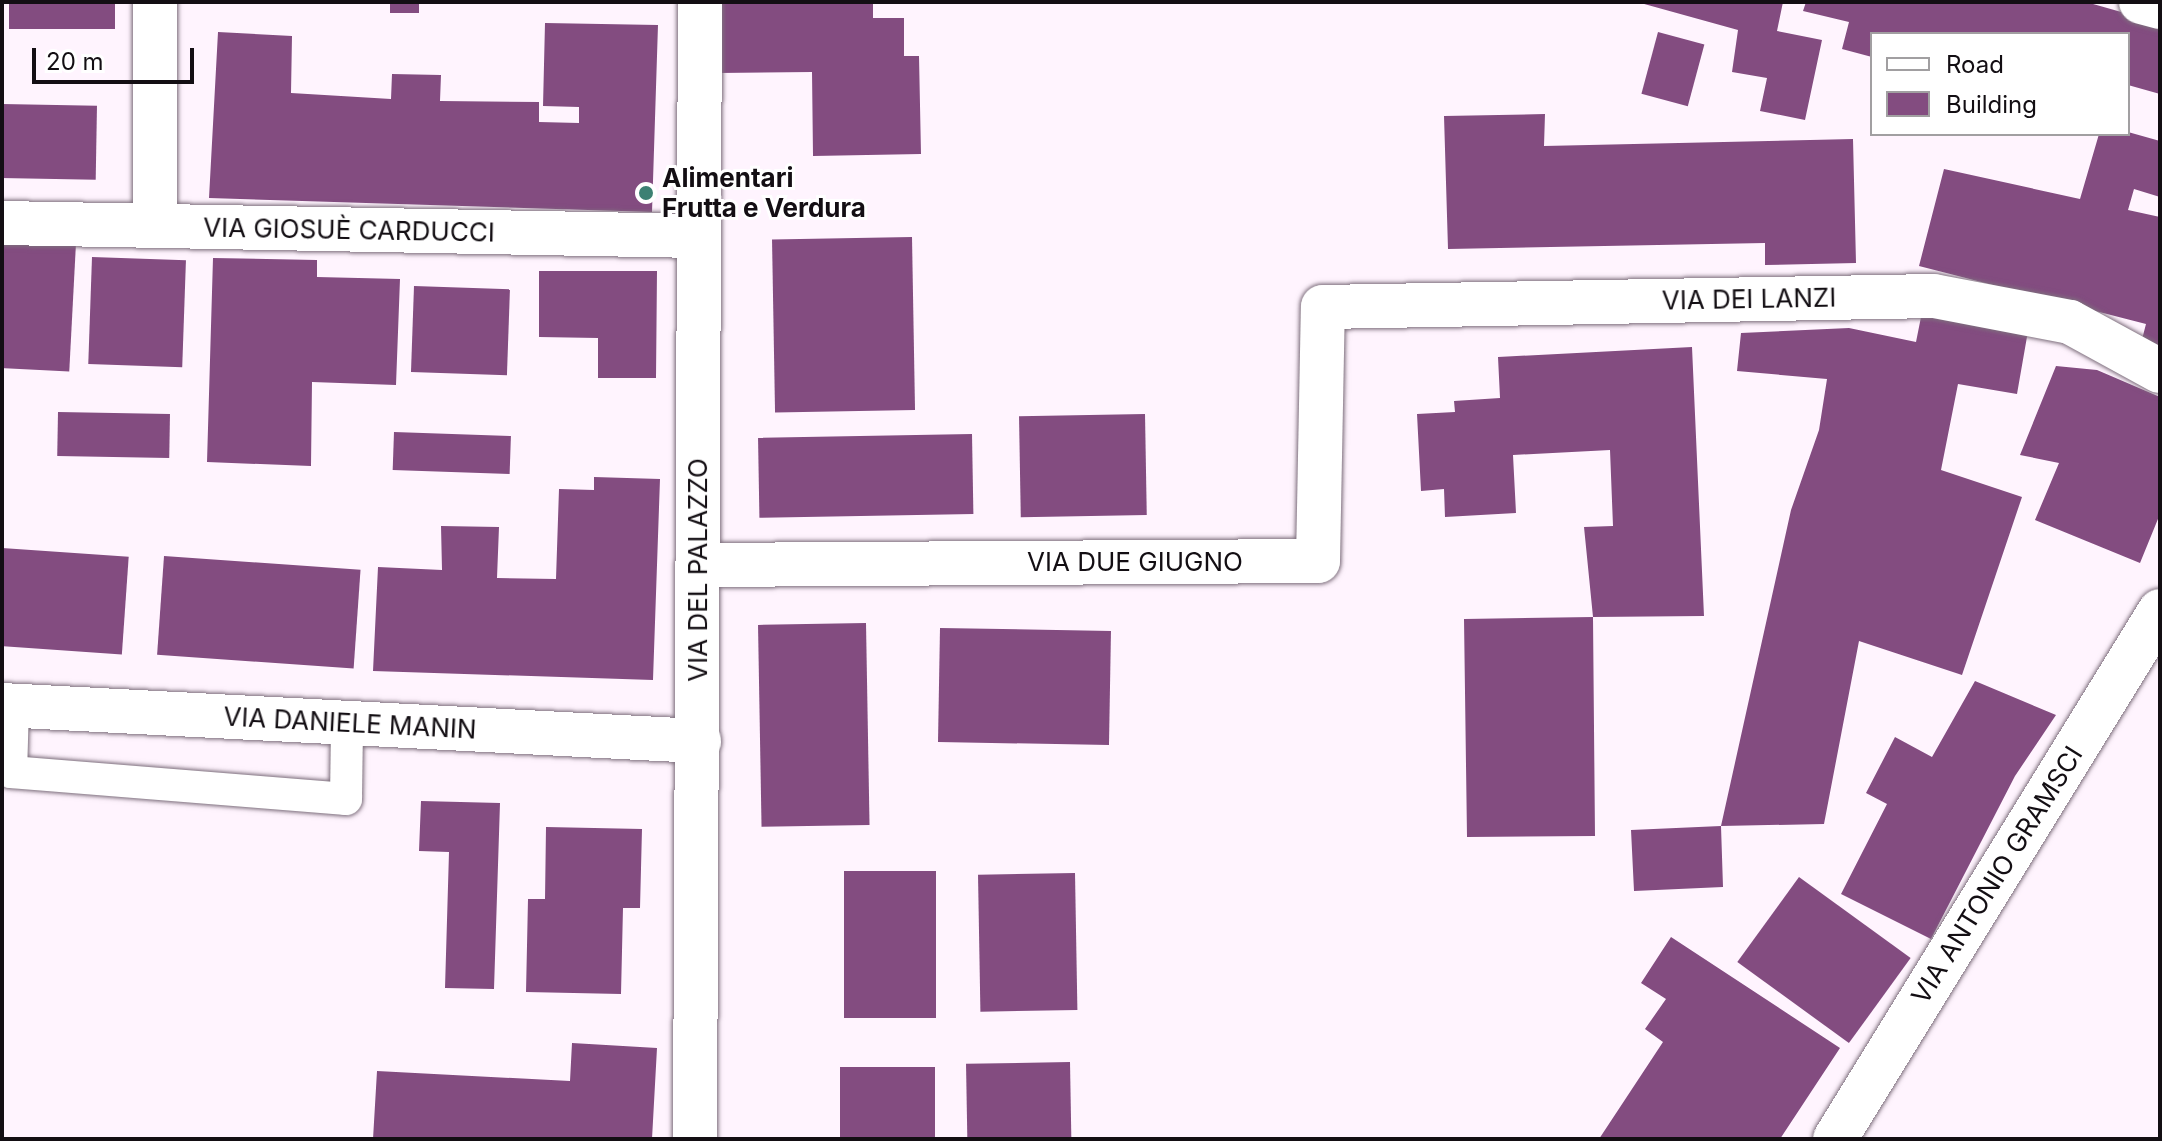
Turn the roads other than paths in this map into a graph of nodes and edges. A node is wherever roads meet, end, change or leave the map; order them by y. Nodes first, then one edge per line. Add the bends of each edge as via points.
1 (155, 2) edge
2 (700, 2) edge
3 (2141, 2) edge
4 (2160, 7) edge
5 (2, 223) edge
6 (155, 226) junction
7 (697, 236) junction
8 (1323, 307) joint
9 (2160, 371) edge
10 (698, 565) junction
11 (2160, 611) edge
12 (7, 706) edge
13 (347, 723) junction
14 (699, 741) junction
15 (695, 1139) edge
16 (1835, 1139) edge

1 - 6 street
2 - 7 street, VIA DEL PALAZZO
3 - 4 street
5 - 6 street, VIA GIOSUÈ CARDUCCI
6 - 7 street, VIA GIOSUÈ CARDUCCI
7 - 10 street, VIA DEL PALAZZO
8 - 9 street, VIA DEI LANZI via 1934,296 2070,322
8 - 10 street, VIA DUE GIUGNO via 1318,561
10 - 14 street, VIA DEL PALAZZO
11 - 16 street, VIA ANTONIO GRAMSCI
12 - 13 street, VIA DANIELE MANIN
12 - 13 lane via 11,772 346,799
13 - 14 street, VIA DANIELE MANIN
14 - 15 street, VIA DEL PALAZZO

